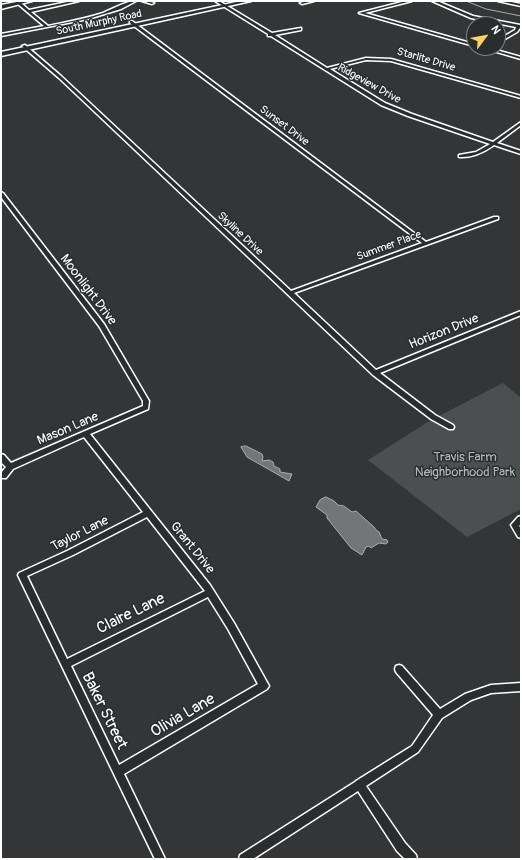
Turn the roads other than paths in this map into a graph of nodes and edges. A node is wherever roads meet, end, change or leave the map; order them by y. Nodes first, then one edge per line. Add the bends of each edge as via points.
1 (29, 1) edge
2 (77, 1) edge
3 (134, 1) edge
4 (144, 1) edge
5 (233, 1) edge
6 (248, 1) edge
7 (312, 1) edge
8 (410, 1) edge
9 (434, 1) edge
10 (500, 1) edge
11 (152, 3) dead end
12 (302, 3) dead end
13 (20, 4) junction
14 (221, 4) edge
15 (521, 6) edge
16 (1, 7) edge
17 (29, 11) junction
18 (133, 24) junction
19 (46, 26) junction
20 (520, 27) edge
21 (300, 28) dead end
22 (269, 35) junction
23 (1, 36) edge
24 (506, 37) edge
25 (466, 43) edge
26 (25, 47) junction
27 (1, 50) edge
28 (1, 54) edge
29 (506, 54) edge
30 (521, 58) edge
31 (326, 69) junction
32 (521, 98) edge
33 (521, 123) edge
34 (493, 143) junction
35 (521, 153) edge
36 (461, 156) dead end
37 (1, 194) edge
38 (496, 218) dead end
39 (426, 244) junction
40 (290, 293) junction
41 (521, 313) edge
42 (375, 373) junction
43 (146, 407) joint
44 (451, 428) dead end
45 (86, 434) junction
46 (1, 457) edge
47 (10, 467) junction
48 (3, 476) dead end
49 (148, 513) junction
50 (518, 522) edge
51 (521, 534) edge
52 (22, 575) joint
53 (210, 592) junction
54 (65, 664) junction
55 (399, 669) dead end
56 (264, 686) joint
57 (521, 687) edge
58 (439, 715) junction
59 (118, 772) junction
60 (359, 784) junction
61 (160, 859) edge
62 (244, 859) edge
63 (412, 859) edge

1 - 13 main road
2 - 17 street
3 - 19 street via 108,13
4 - 11 street
5 - 14 main road, South Murphy Road
6 - 14 main road, South Murphy Road
7 - 12 street
8 - 25 street via 361,13
9 - 20 street via 472,17
10 - 15 street
13 - 16 main road
13 - 17 street
14 - 18 main road, South Murphy Road
14 - 22 street, Ridgeview Drive
17 - 19 street
18 - 26 main road, South Murphy Road
18 - 39 street, Sunset Drive
19 - 23 street
20 - 24 street
21 - 22 street
22 - 31 street, Ridgeview Drive
26 - 27 main road, South Murphy Road
26 - 28 main road, South Murphy Road
26 - 40 street, Skyline Drive
29 - 30 street
31 - 32 street, Starlite Drive via 366,59 391,60
31 - 34 street, Ridgeview Drive via 393,109
33 - 34 street
34 - 35 street, Ridgeview Drive
34 - 36 street via 474,155
37 - 43 street, Moonlight Drive via 102,325 146,401
38 - 39 street, Summer Place
39 - 40 street, Summer Place
40 - 42 street, Skyline Drive
41 - 42 street, Horizon Drive
42 - 44 street, Skyline Drive
43 - 45 street, Mason Lane
45 - 47 street, Mason Lane
45 - 49 street, Grant Drive
46 - 47 street
47 - 48 street, Mason Lane
49 - 52 street, Taylor Lane
49 - 53 street, Grant Drive
50 - 51 street via 518,532
52 - 54 street, Baker Street
53 - 54 street, Claire Lane
53 - 56 street, Grant Drive
54 - 59 street, Baker Street
55 - 58 street
56 - 59 street, Olivia Lane
57 - 58 street via 491,689 468,697
58 - 60 street via 415,749
59 - 61 street, Baker Street
60 - 62 street
60 - 63 street via 401,848

